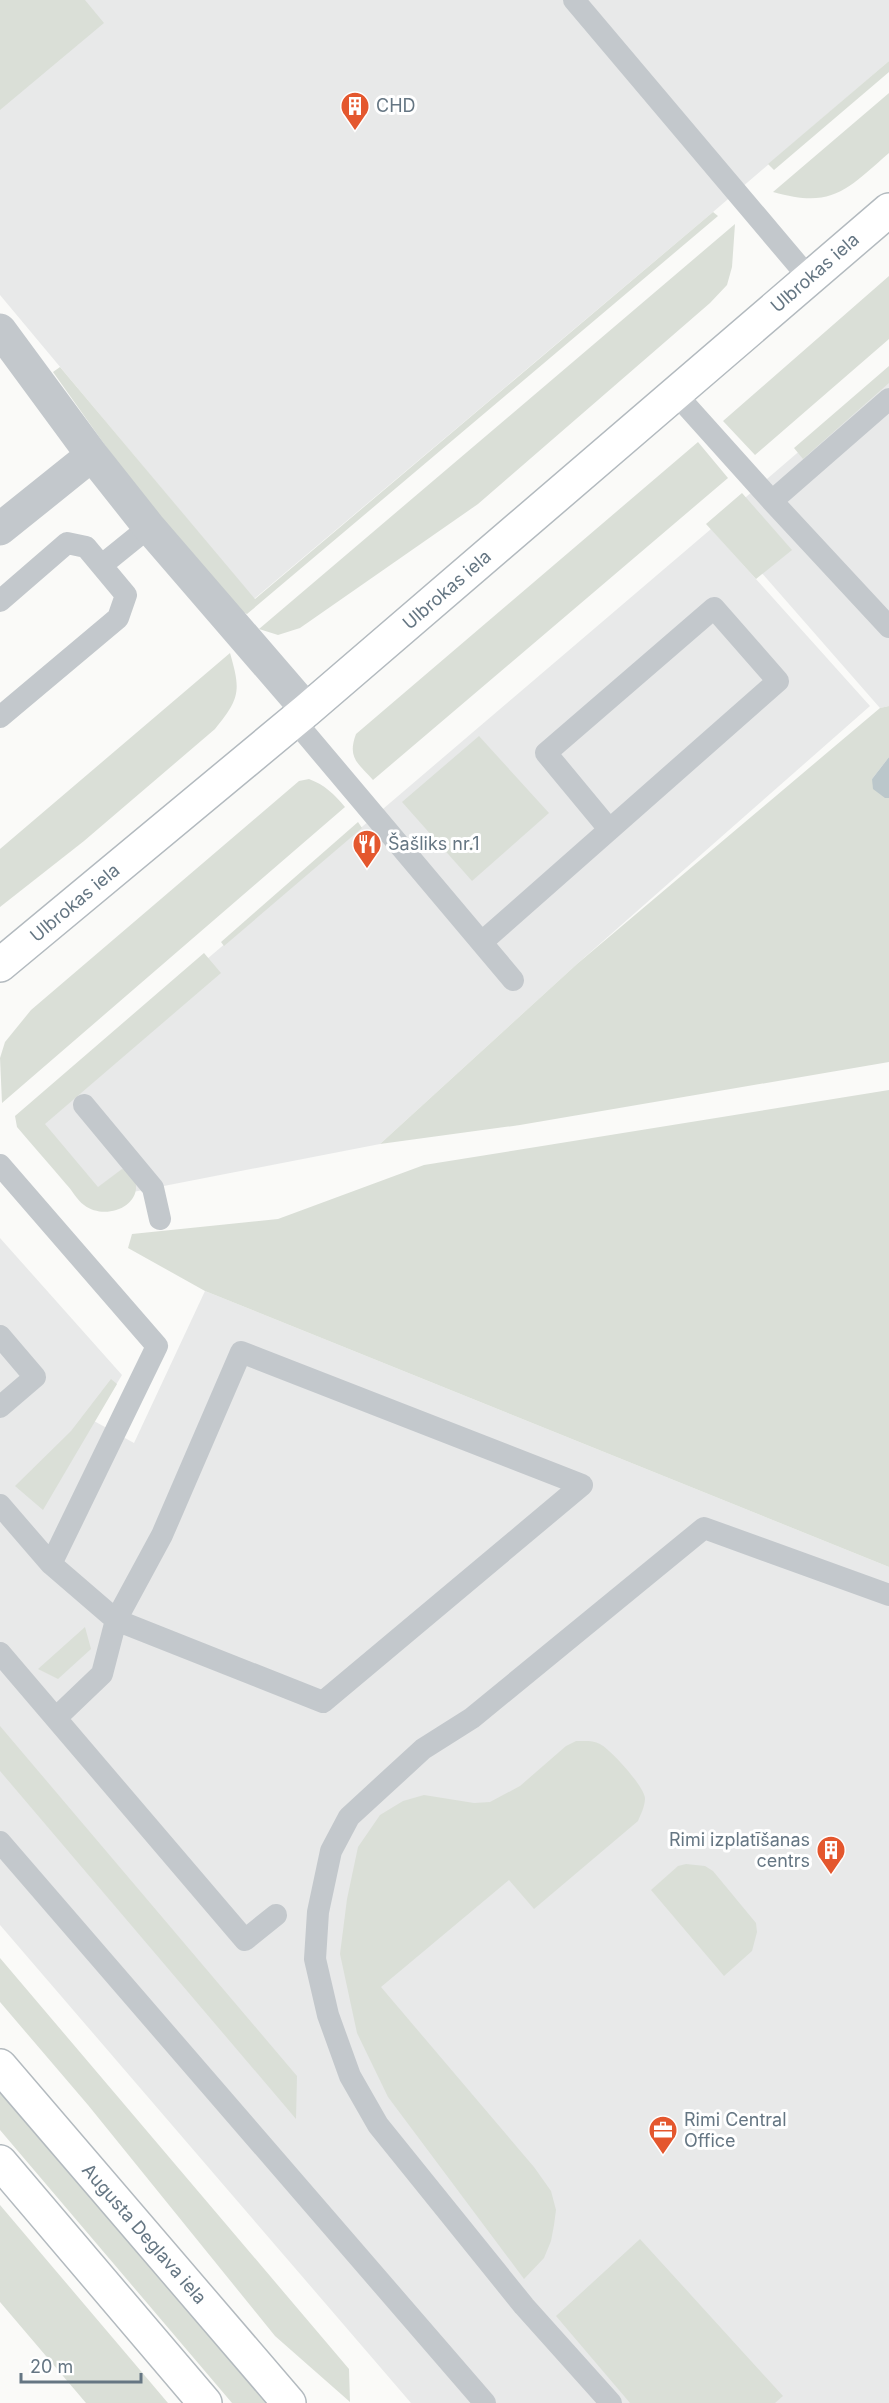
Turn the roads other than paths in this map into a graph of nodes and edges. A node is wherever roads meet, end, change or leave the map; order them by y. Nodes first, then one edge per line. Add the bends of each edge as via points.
1 (574, 0) edge
2 (889, 210) edge
3 (809, 278) junction
4 (0, 330) edge
5 (675, 393) junction
6 (889, 399) edge
7 (92, 455) junction
8 (772, 501) junction
9 (149, 527) junction
10 (0, 529) edge
11 (102, 565) junction
12 (0, 601) edge
13 (889, 627) edge
14 (301, 715) junction
15 (0, 717) edge
16 (609, 829) junction
17 (482, 942) junction
18 (0, 965) edge
19 (513, 980) dead end
20 (84, 1105) dead end
21 (0, 1166) edge
22 (160, 1219) dead end
23 (0, 1336) edge
24 (0, 1407) edge
25 (3, 1515) edge
26 (51, 1564) junction
27 (889, 1595) edge
28 (116, 1620) junction
29 (0, 1653) edge
30 (56, 1718) junction
31 (0, 1842) edge
32 (276, 1915) dead end
33 (0, 2066) edge
34 (0, 2162) edge
35 (206, 2403) edge
36 (289, 2403) edge
37 (485, 2403) edge
38 (611, 2403) edge

1 - 3 lane
2 - 3 main road, Ulbrokas iela
3 - 5 main road, Ulbrokas iela
4 - 7 street
5 - 8 lane
5 - 14 main road, Ulbrokas iela
6 - 8 lane
7 - 9 street
7 - 10 street
8 - 13 lane
9 - 11 lane
9 - 14 street
11 - 12 lane via 86,547 67,543
11 - 15 lane via 126,595 118,618
14 - 17 lane
14 - 18 main road, Ulbrokas iela
16 - 16 lane via 778,681 714,608 546,753
16 - 17 lane
17 - 19 lane
20 - 22 lane via 153,1188
21 - 26 lane via 157,1346
23 - 24 lane via 35,1377
25 - 26 lane
26 - 28 lane
27 - 38 lane via 704,1528 472,1718 423,1749 349,1817 331,1851 318,1912 315,1959 328,2015 350,2076 378,2126 524,2306
28 - 28 lane via 323,1702 582,1485 241,1352 162,1535
28 - 30 lane via 102,1674
29 - 30 lane
30 - 32 lane via 245,1940
31 - 37 lane
33 - 36 main road, Augusta Deglava iela
34 - 35 main road

